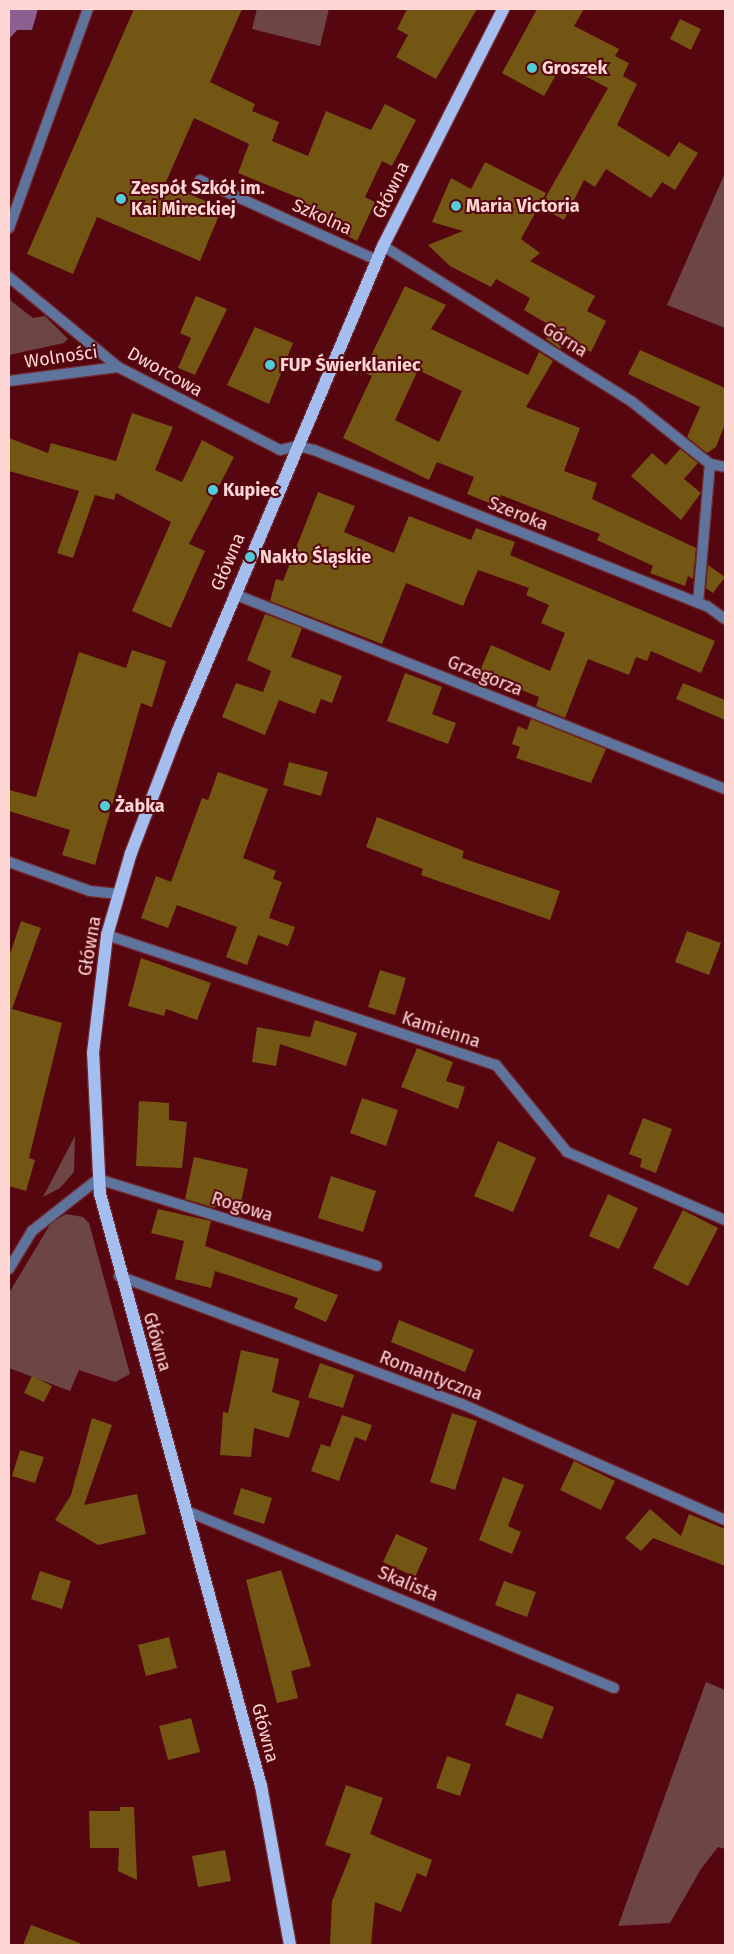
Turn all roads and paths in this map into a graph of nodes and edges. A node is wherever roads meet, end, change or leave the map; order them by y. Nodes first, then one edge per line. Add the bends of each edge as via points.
1 (88, 9) edge
2 (503, 9) edge
3 (200, 180) dead end
4 (9, 228) edge
5 (382, 246) junction
6 (376, 260) junction
7 (9, 277) edge
8 (118, 367) junction
9 (9, 381) edge
10 (297, 446) junction
11 (710, 464) junction
12 (725, 466) edge
13 (234, 594) junction
14 (698, 603) junction
15 (725, 618) edge
16 (725, 789) edge
17 (9, 862) edge
18 (119, 894) junction
19 (107, 935) junction
20 (98, 1179) junction
21 (725, 1220) edge
22 (378, 1266) dead end
23 (9, 1269) edge
24 (119, 1276) junction
25 (189, 1512) junction
26 (725, 1520) edge
27 (614, 1688) dead end
28 (290, 1945) edge

1 - 4 street
2 - 5 main road, Główna
3 - 6 street, Szkolna
5 - 6 main road, Główna
5 - 11 street, Górna via 631,402
6 - 10 main road, Główna
7 - 8 street, Dworcowa
8 - 9 street, Wolności
8 - 10 street, Dworcowa via 280,450
10 - 13 main road, Główna
10 - 14 street, Szeroka
11 - 12 street
11 - 14 street
13 - 16 street, Grzegorza
13 - 18 main road, Główna via 138,835
14 - 15 street, Szeroka
17 - 18 street via 90,891
18 - 19 main road, Główna
19 - 20 main road, Główna via 92,1053
19 - 21 street, Kamienna via 496,1065 567,1152
20 - 22 street, Rogowa
20 - 23 street via 32,1231
20 - 24 main road, Główna
24 - 25 main road, Główna
24 - 26 street, Romantyczna via 462,1404
25 - 27 street, Skalista
25 - 28 main road, Główna via 261,1786

